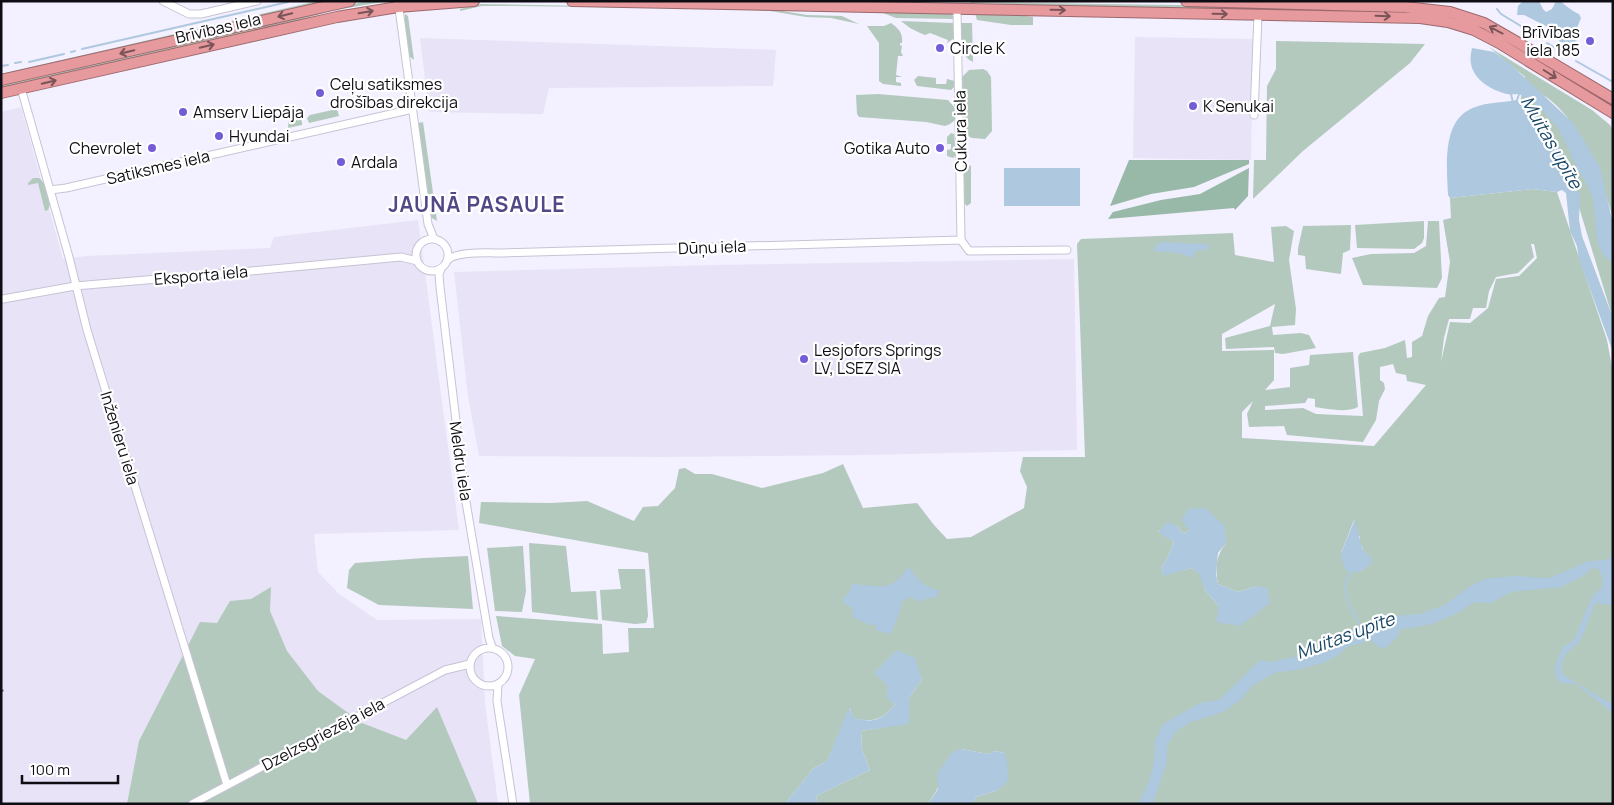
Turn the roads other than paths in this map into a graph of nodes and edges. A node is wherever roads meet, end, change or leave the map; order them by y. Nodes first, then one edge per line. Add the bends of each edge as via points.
1 (163, 1) edge
2 (257, 1) edge
3 (350, 1) edge
4 (474, 1) edge
5 (572, 1) edge
6 (1186, 1) edge
7 (398, 4) edge
8 (957, 8) junction
9 (1258, 15) junction
10 (1, 80) edge
11 (21, 88) junction
12 (1, 93) edge
13 (1613, 99) edge
14 (413, 109) junction
15 (1613, 113) edge
16 (1254, 115) dead end
17 (50, 190) junction
18 (428, 224) junction
19 (434, 239) junction
20 (962, 240) junction
21 (424, 241) junction
22 (417, 249) junction
23 (447, 249) junction
24 (1067, 250) dead end
25 (463, 254) junction
26 (401, 257) junction
27 (448, 260) junction
28 (417, 261) junction
29 (441, 269) junction
30 (430, 271) junction
31 (75, 286) junction
32 (440, 287) junction
33 (3, 298) dead end
34 (488, 648) junction
35 (471, 668) junction
36 (498, 684) junction
37 (490, 686) junction
38 (497, 701) junction
39 (227, 785) junction
40 (192, 804) edge
41 (513, 804) edge

1 - 2 street via 189,14 201,14
3 -> 10 highway, Brīvības iela
4 - 7 highway, Brīvības iela
5 - 8 highway
13 -> 6 highway via 1492,28 1450,12 1405,7
11 -> 7 highway, Brīvības iela
7 - 14 street
8 -> 9 highway
8 - 20 street, Cukura iela
9 -> 15 highway via 1420,18 1448,22 1474,30 1499,43
9 - 16 street
11 - 12 highway, Brīvības iela
11 - 17 street, Inženieru iela
14 - 17 street, Satiksmes iela
14 - 18 street
17 - 31 street, Inženieru iela
18 - 19 street
18 - 21 street
19 - 21 street
19 - 23 street
20 - 24 street via 969,251
20 - 25 street, Dūņu iela
21 - 22 street
22 - 26 street, Eksporta iela
22 - 28 street
23 - 25 street, Dūņu iela
23 - 27 street
25 - 27 street, Dūņu iela
26 - 28 street, Eksporta iela
26 - 31 street, Eksporta iela
27 - 29 street
28 - 30 street, Meldru iela via 423,269
29 - 30 street
29 - 32 street, Meldru iela
30 - 32 street, Meldru iela
31 - 33 street, Eksporta iela
31 - 39 street, Inženieru iela
32 - 34 street, Meldru iela via 465,496
34 - 35 street via 474,655
34 - 36 street via 502,651 508,661 508,673
35 - 37 street via 478,682
35 - 39 street, Dzelzsgriezēja iela via 445,670
36 - 37 street
36 - 38 street
37 - 38 street
38 - 41 street
39 - 40 street, Dzelzsgriezēja iela

